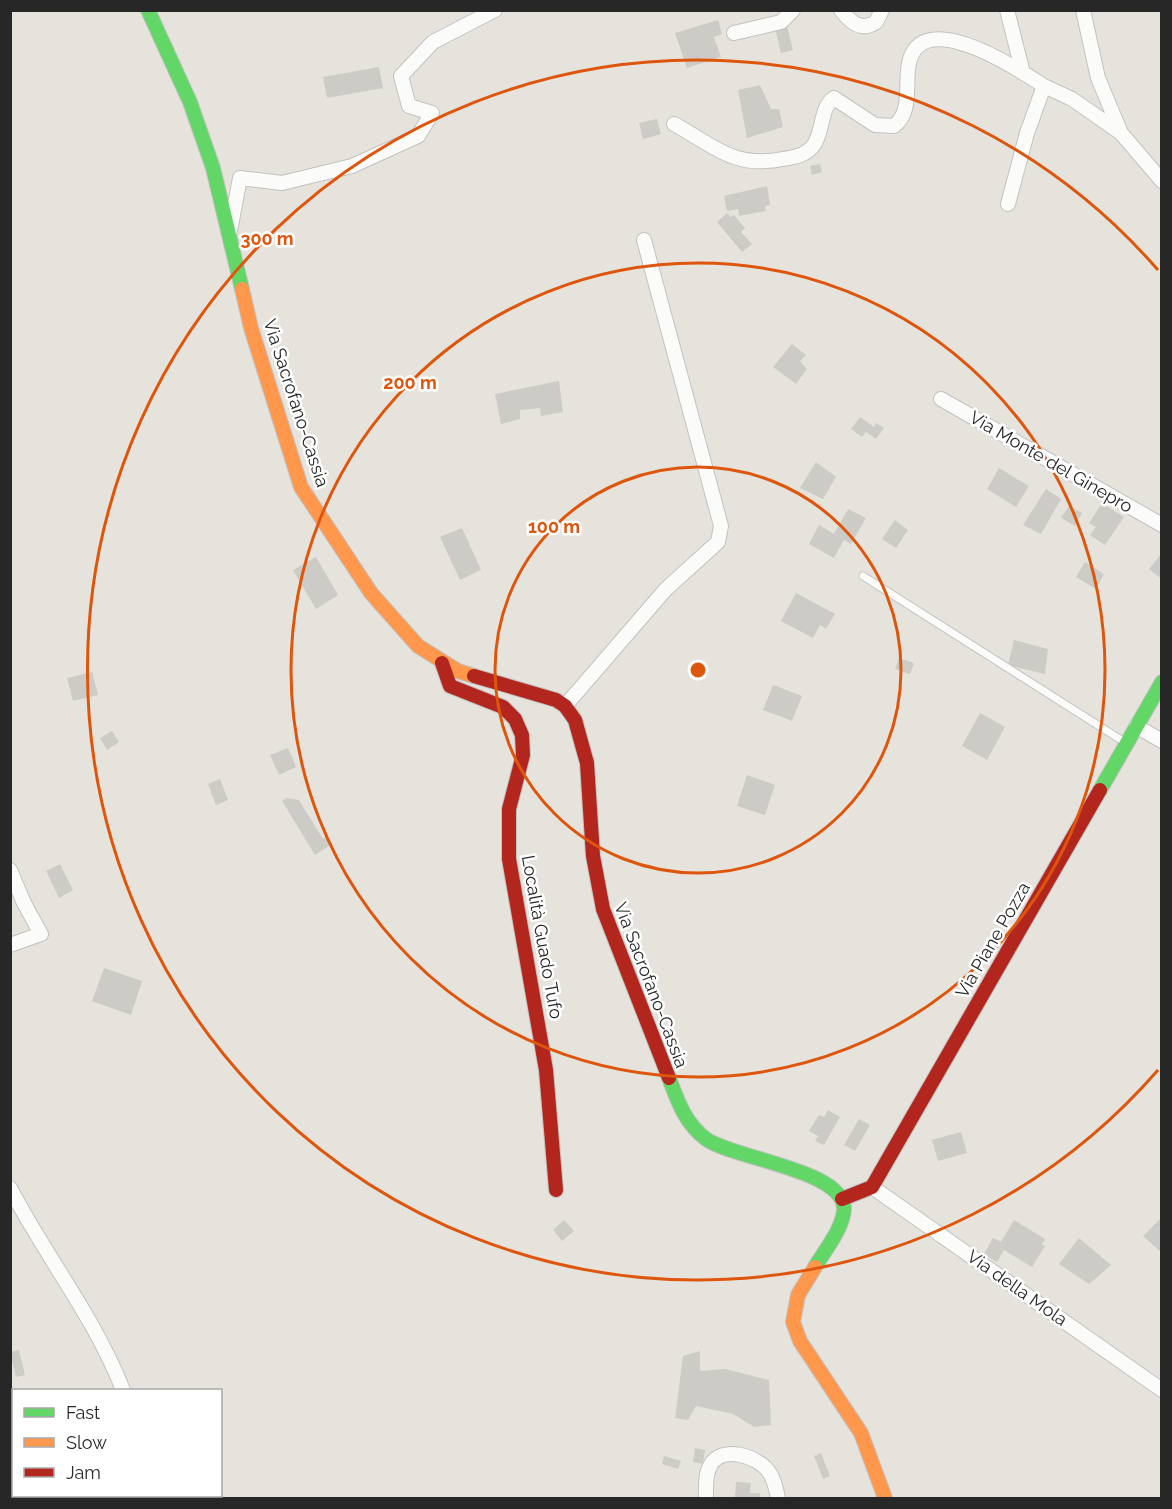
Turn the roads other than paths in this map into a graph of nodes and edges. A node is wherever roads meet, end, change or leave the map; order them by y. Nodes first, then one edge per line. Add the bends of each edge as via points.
1 (148, 10) edge
2 (495, 10) edge
3 (794, 10) edge
4 (841, 10) edge
5 (882, 10) edge
6 (1006, 10) edge
7 (1083, 10) edge
8 (734, 33) dead end
9 (1023, 73) junction
10 (1044, 86) junction
11 (674, 124) dead end
12 (1121, 133) junction
13 (1161, 182) edge
14 (1008, 204) dead end
15 (230, 236) junction
16 (644, 240) dead end
17 (941, 399) dead end
18 (1161, 525) edge
19 (863, 576) dead end
20 (442, 663) junction
21 (1161, 682) edge
22 (565, 706) junction
23 (1136, 726) junction
24 (1161, 741) edge
25 (1126, 743) junction
26 (10, 870) edge
27 (10, 945) edge
28 (872, 1187) junction
29 (10, 1188) edge
30 (556, 1190) dead end
31 (842, 1199) junction
32 (123, 1389) edge
33 (1161, 1390) edge
34 (706, 1498) edge
35 (778, 1498) edge
36 (885, 1498) edge

1 - 15 street, Via Sacrofano-Cassia via 190,102 213,168
2 - 15 street via 433,42 402,76 409,106 432,112 418,136 352,166 282,183 240,178
3 - 8 street via 781,22
4 - 5 street via 854,24 868,27
6 - 9 street
7 - 12 street via 1098,78
9 - 10 street
9 - 11 street via 968,42 926,42 911,55 905,107 897,123 875,125 834,98 826,106 813,147 798,156 771,162 734,159
10 - 12 street via 1072,99
10 - 14 street
12 - 13 street
15 - 20 street, Via Sacrofano-Cassia via 251,328 301,487 381,606 407,635
16 - 22 street via 721,536 660,596
17 - 18 street, Via Monte del Ginepro
19 - 25 lane
20 - 22 street, Via Sacrofano-Cassia
20 - 30 street, Località Guado Tufo via 450,686 503,707 515,719 522,735 523,755 509,809 509,859 545,1064
21 - 23 street, Via Piane Pozza
22 - 31 street, Via Sacrofano-Cassia via 585,747 595,873 606,920 683,1115 717,1147 818,1180 835,1189
23 - 24 street
23 - 25 street, Via Piane Pozza
25 - 28 street, Via Piane Pozza
26 - 27 street via 41,934
28 - 31 street
28 - 33 street, Via della Mola
29 - 32 street via 69,1286
31 - 36 street via 840,1223 801,1288 793,1322 800,1341 861,1433
34 - 35 street via 710,1466 716,1458 732,1453 768,1471

